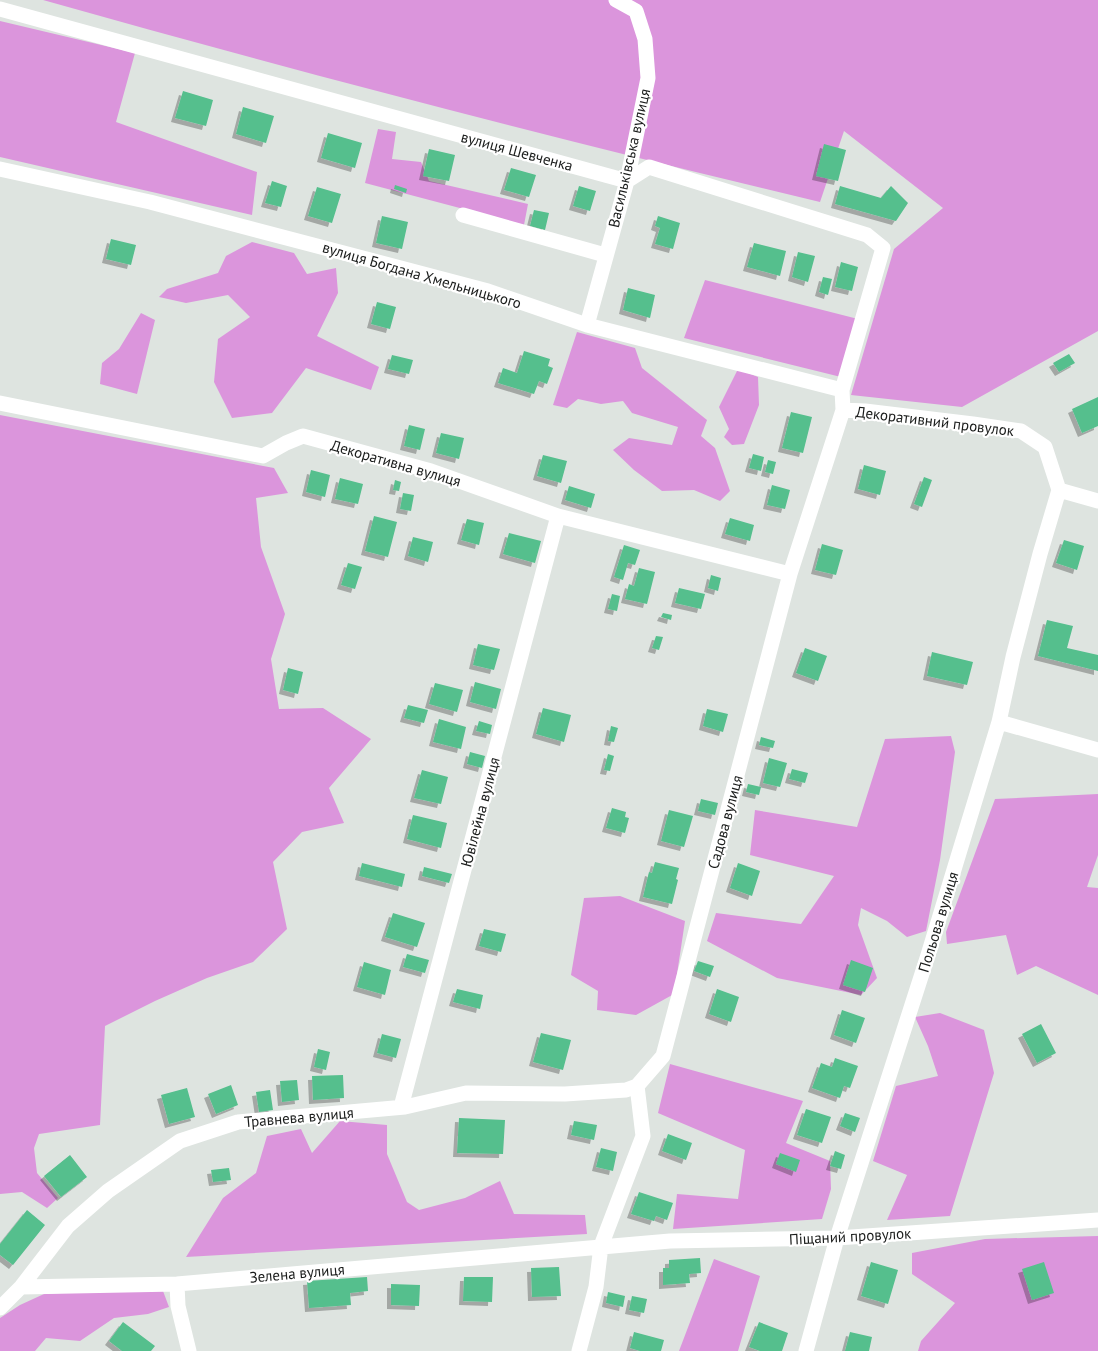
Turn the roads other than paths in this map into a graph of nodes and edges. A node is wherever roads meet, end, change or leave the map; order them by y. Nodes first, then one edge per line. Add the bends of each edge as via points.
1 (616, 0) edge
2 (0, 9) edge
3 (0, 169) edge
4 (627, 181) junction
5 (464, 215) dead end
6 (605, 255) junction
7 (587, 325) junction
8 (842, 390) junction
9 (0, 404) edge
10 (843, 411) junction
11 (1059, 490) junction
12 (1098, 501) edge
13 (558, 516) junction
14 (790, 574) junction
15 (999, 722) junction
16 (1098, 750) edge
17 (637, 1086) junction
18 (401, 1107) junction
19 (1098, 1220) edge
20 (837, 1238) junction
21 (601, 1246) junction
22 (177, 1284) junction
23 (21, 1287) junction
24 (0, 1308) edge
25 (189, 1351) edge
26 (579, 1351) edge
27 (806, 1351) edge

1 - 4 street, Васильківська вулиця via 636,11 645,39 648,78
2 - 4 street, вулиця Шевченка
3 - 7 street, вулиця Богдана Хмельницького via 150,202 488,291
4 - 6 street, Васильківська вулиця
4 - 8 street via 649,167 867,235 883,249
5 - 6 street
6 - 7 street, Васильківська вулиця
7 - 8 street, вулиця Богдана Хмельницького
8 - 10 street, Садова вулиця
9 - 13 street, Декоративна вулиця via 263,456 303,436 431,471
10 - 11 street, Декоративний провулок via 1021,431 1045,447
10 - 14 street, Садова вулиця
11 - 12 street
11 - 15 street, Польова вулиця
13 - 14 street, Декоративна вулиця
13 - 18 street, Ювілейна вулиця
14 - 17 street, Садова вулиця via 663,1056
15 - 16 street
15 - 20 street, Польова вулиця
17 - 18 street, Травнева вулиця via 565,1094 466,1094
17 - 21 street via 643,1136
18 - 23 street, Травнева вулиця via 238,1122 180,1141 108,1191 68,1226
19 - 20 street, Піщаний провулок
20 - 21 street, Піщаний провулок
20 - 27 street, Польова вулиця
21 - 22 street, Зелена вулиця
21 - 26 street via 596,1287
22 - 23 street, Зелена вулиця
22 - 25 street
23 - 24 street

